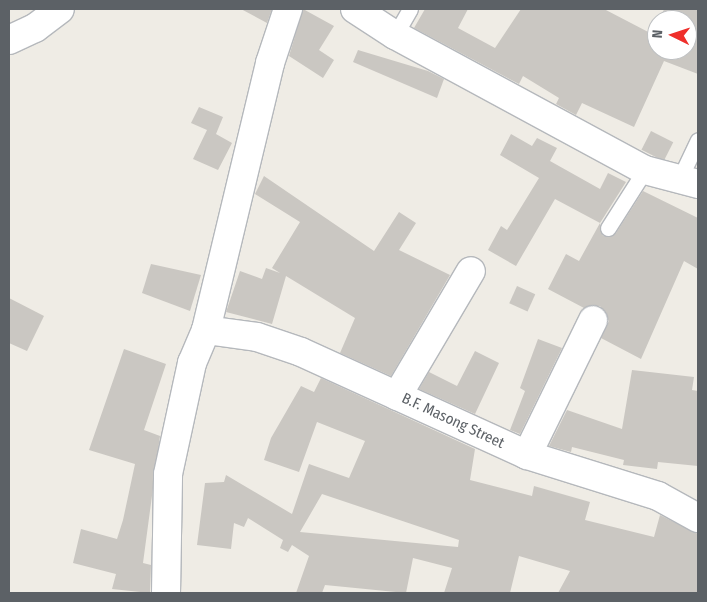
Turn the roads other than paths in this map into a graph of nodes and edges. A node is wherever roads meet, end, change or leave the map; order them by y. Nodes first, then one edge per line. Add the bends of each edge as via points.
1 (60, 9) edge
2 (288, 9) edge
3 (355, 9) edge
4 (410, 9) edge
5 (395, 35) junction
6 (9, 40) edge
7 (698, 140) edge
8 (645, 170) junction
9 (688, 182) edge
10 (608, 228) dead end
11 (471, 271) dead end
12 (593, 320) dead end
13 (206, 330) junction
14 (397, 396) junction
15 (527, 455) junction
16 (698, 518) edge
17 (166, 593) edge

1 - 6 street via 35,28
2 - 13 street via 270,63
3 - 5 street
4 - 5 lane
5 - 8 street
7 - 9 lane
8 - 9 street
8 - 10 lane
11 - 14 street
12 - 15 street
13 - 14 street, B.F. Masong Street via 257,337 301,352
13 - 17 street via 192,363 168,474
14 - 15 street, B.F. Masong Street
15 - 16 street, B.F. Masong Street via 658,496

